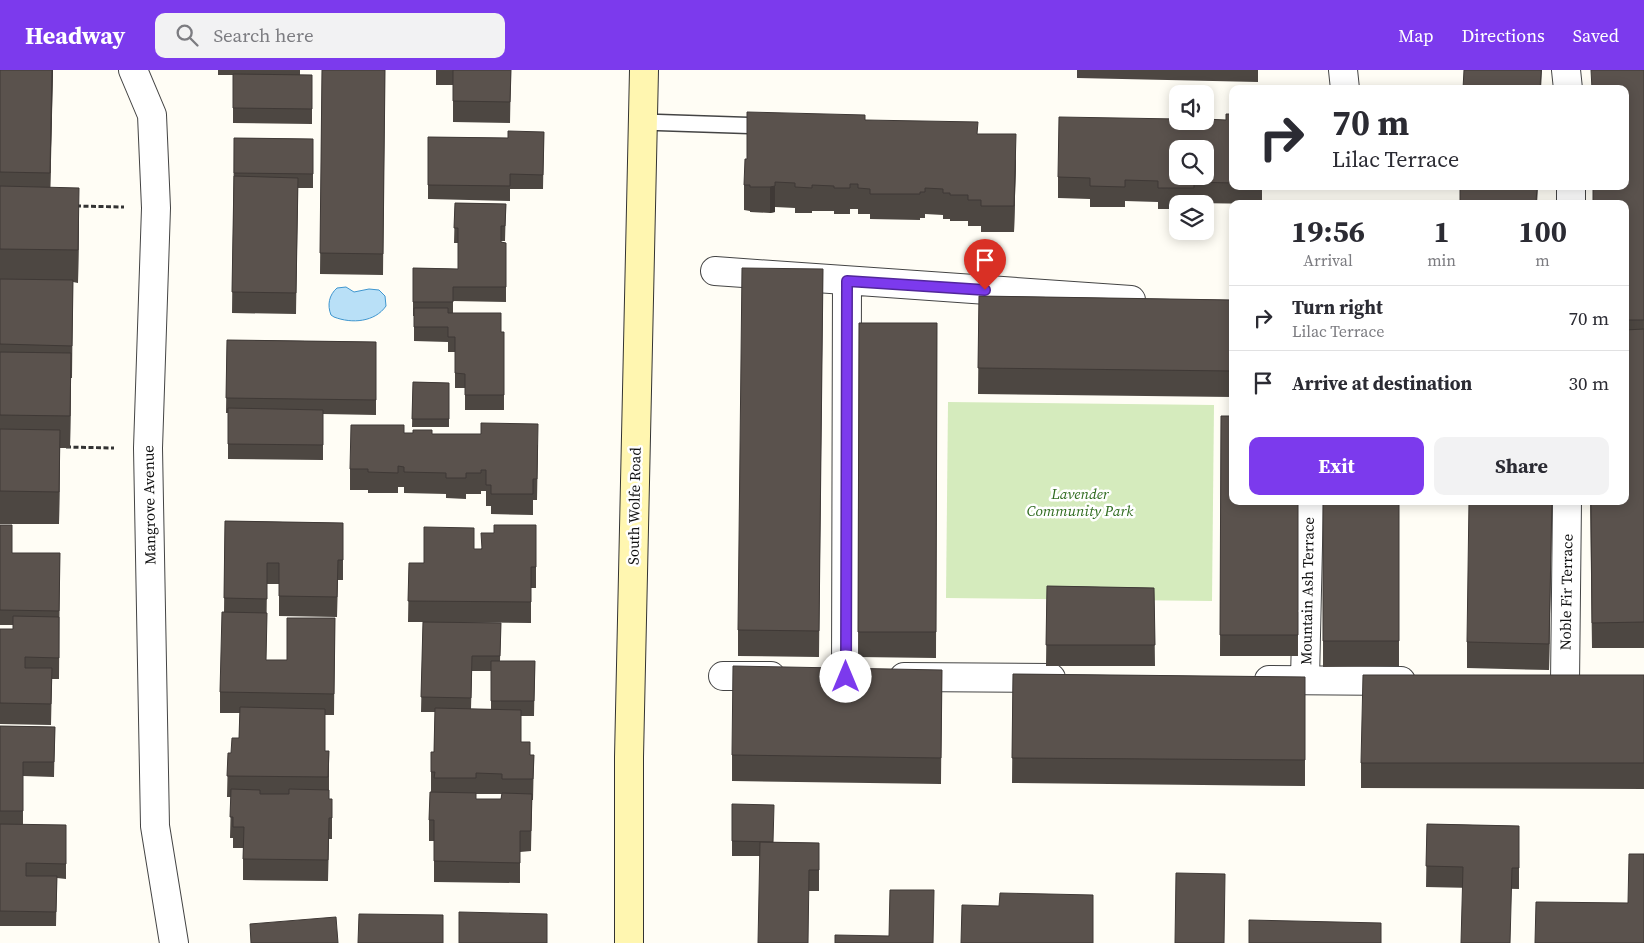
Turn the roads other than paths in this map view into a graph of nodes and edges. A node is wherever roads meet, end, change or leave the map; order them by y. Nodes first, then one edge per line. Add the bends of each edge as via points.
1 (133, 70) edge
2 (644, 70) edge
3 (1344, 70) edge
4 (1566, 70) edge
5 (1345, 85) edge
6 (1568, 85) edge
7 (643, 122) junction
8 (780, 127) edge
9 (715, 271) dead end
10 (847, 281) junction
11 (1153, 302) edge
12 (1309, 505) edge
13 (1567, 505) edge
14 (723, 676) dead end
15 (863, 677) junction
16 (1076, 678) edge
17 (1245, 680) edge
18 (1305, 680) junction
19 (1421, 681) edge
20 (1536, 682) edge
21 (1565, 682) junction
22 (1593, 683) edge
23 (174, 943) edge
24 (629, 943) edge

1 - 23 street, Mangrove Avenue via 152,115 156,208 148,448 155,826
2 - 7 main road, South Wolfe Road
3 - 5 street
4 - 6 street
7 - 8 lane
7 - 24 main road, South Wolfe Road via 629,747
9 - 10 street
10 - 11 street
10 - 15 street
12 - 18 street, Mountain Ash Terrace
13 - 21 street, Noble Fir Terrace
14 - 15 street
15 - 16 street
17 - 18 street
18 - 19 street
20 - 21 street
21 - 22 street

